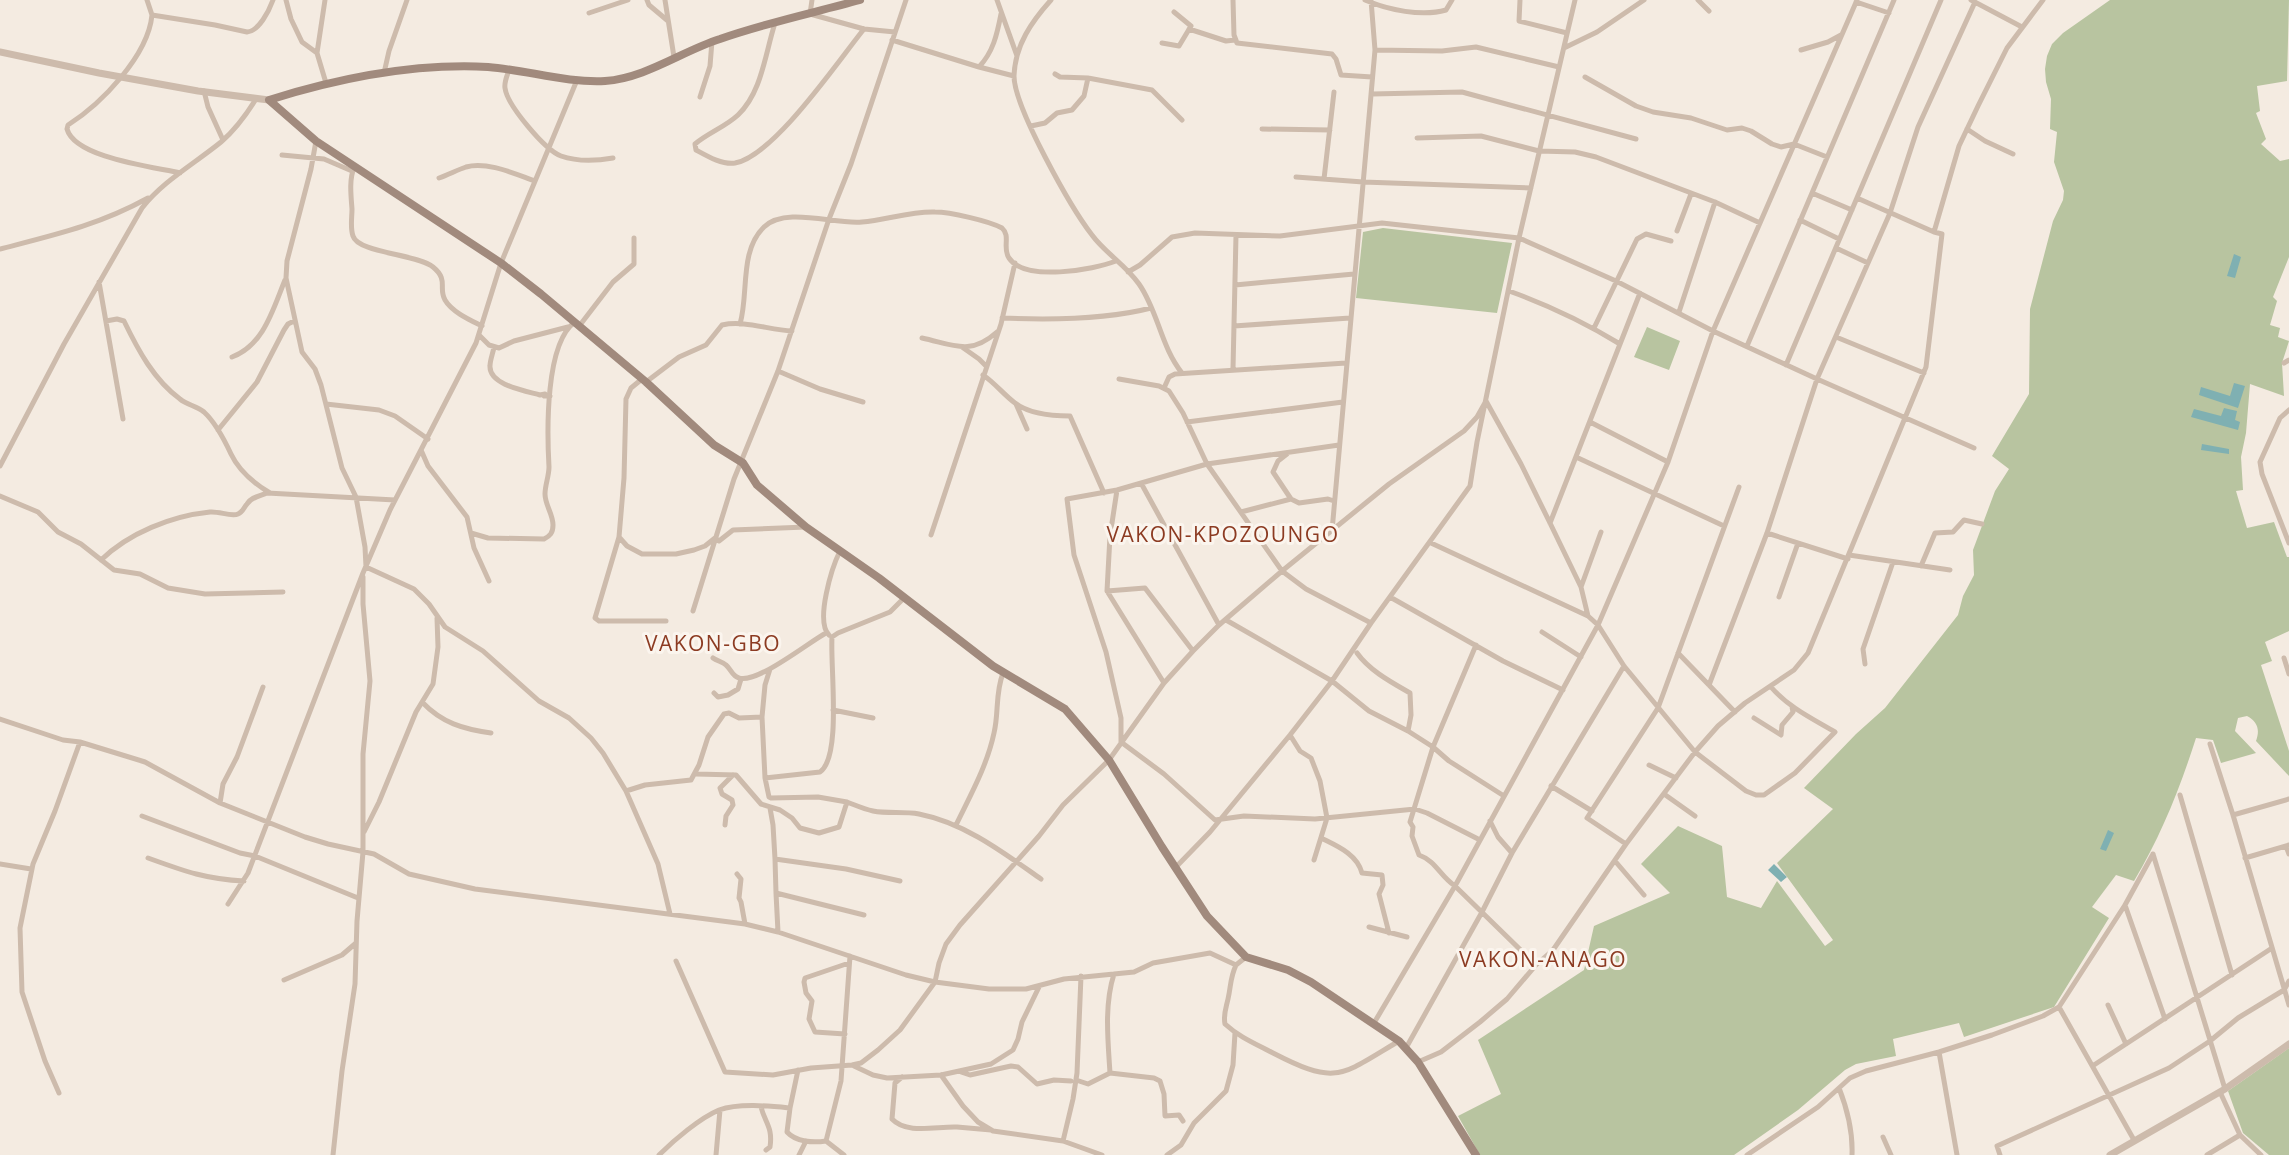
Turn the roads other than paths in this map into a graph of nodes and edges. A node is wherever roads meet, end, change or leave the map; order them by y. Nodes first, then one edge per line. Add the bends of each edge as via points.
1 (147, 0) edge
2 (273, 0) edge
3 (286, 0) edge
4 (325, 0) edge
5 (407, 0) edge
6 (628, 0) edge
7 (647, 0) edge
8 (665, 0) edge
9 (812, 0) edge
10 (860, 0) edge
11 (906, 0) edge
12 (997, 0) edge
13 (1052, 0) edge
14 (1233, 0) edge
15 (1452, 0) edge
16 (1521, 0) edge
17 (1575, 0) edge
18 (1644, 0) edge
19 (1698, 0) edge
20 (1894, 0) edge
21 (1941, 0) edge
22 (2043, 0) edge
23 (1369, 1) edge
24 (1856, 1) edge
25 (1973, 1) edge
26 (1709, 11) dead end
27 (1174, 12) dead end
28 (589, 13) dead end
29 (1001, 13) junction
30 (1889, 13) junction
31 (810, 14) junction
32 (152, 15) junction
33 (668, 21) junction
34 (775, 23) junction
35 (2022, 27) junction
36 (864, 29) junction
37 (1189, 29) junction
38 (895, 32) junction
39 (1567, 33) junction
40 (1842, 34) junction
41 (892, 40) junction
42 (1235, 40) junction
43 (712, 41) junction
44 (1162, 43) dead end
45 (1564, 48) junction
46 (1375, 50) junction
47 (1801, 50) dead end
48 (0, 52) edge
49 (317, 53) junction
50 (674, 57) junction
51 (1018, 57) junction
52 (979, 67) junction
53 (1559, 67) junction
54 (509, 70) junction
55 (384, 73) junction
56 (1055, 74) dead end
57 (1014, 76) junction
58 (120, 77) junction
59 (1372, 77) junction
60 (1585, 77) dead end
61 (1088, 78) junction
62 (577, 80) junction
63 (326, 83) junction
64 (204, 92) junction
65 (1334, 92) dead end
66 (1372, 94) junction
67 (700, 97) dead end
68 (256, 99) junction
69 (269, 100) junction
70 (1548, 116) junction
71 (1182, 120) dead end
72 (1031, 126) junction
73 (1262, 129) dead end
74 (1967, 129) junction
75 (1330, 130) junction
76 (1417, 138) dead end
77 (1636, 139) dead end
78 (223, 140) junction
79 (316, 141) junction
80 (1794, 144) junction
81 (549, 146) junction
82 (1539, 150) junction
83 (282, 154) dead end
84 (2013, 154) dead end
85 (312, 157) junction
86 (613, 158) dead end
87 (1827, 158) junction
88 (353, 170) junction
89 (180, 173) junction
90 (1296, 177) dead end
91 (439, 178) dead end
92 (1324, 179) junction
93 (535, 181) junction
94 (1363, 182) junction
95 (1531, 188) junction
96 (1812, 193) junction
97 (1691, 194) junction
98 (152, 195) junction
99 (1857, 198) junction
100 (1715, 202) junction
101 (1852, 210) junction
102 (1890, 213) junction
103 (829, 219) junction
104 (1800, 220) junction
105 (1760, 223) junction
106 (1358, 226) junction
107 (1677, 231) dead end
108 (1934, 232) junction
109 (1236, 235) junction
110 (634, 238) dead end
111 (1520, 238) junction
112 (1839, 239) junction
113 (1671, 242) dead end
114 (1836, 248) junction
115 (0, 249) edge
116 (1116, 261) junction
117 (1868, 262) junction
118 (501, 263) junction
119 (1015, 263) junction
120 (1128, 272) junction
121 (1354, 274) junction
122 (286, 278) junction
123 (1616, 281) junction
124 (99, 282) junction
125 (1235, 285) junction
126 (1509, 291) junction
127 (1640, 293) junction
128 (1151, 308) junction
129 (1679, 312) junction
130 (1002, 318) junction
131 (1350, 318) junction
132 (106, 321) junction
133 (294, 321) junction
134 (740, 324) junction
135 (574, 325) junction
136 (482, 326) junction
137 (1234, 326) junction
138 (1594, 328) junction
139 (792, 331) junction
140 (998, 331) junction
141 (1713, 331) junction
142 (479, 335) junction
143 (1836, 337) junction
144 (922, 338) dead end
145 (1620, 344) junction
146 (960, 346) junction
147 (1747, 346) junction
148 (494, 347) junction
149 (232, 357) dead end
150 (1346, 363) junction
151 (1786, 365) junction
152 (986, 366) junction
153 (1233, 369) junction
154 (778, 371) junction
155 (1182, 373) junction
156 (1924, 373) junction
157 (983, 375) junction
158 (1119, 379) dead end
159 (1817, 379) junction
160 (644, 380) junction
161 (1164, 388) junction
162 (550, 396) junction
163 (1486, 401) junction
164 (862, 402) dead end
165 (1343, 402) junction
166 (326, 404) junction
167 (1016, 404) junction
168 (2288, 412) edge
169 (1907, 418) junction
170 (123, 419) dead end
171 (1187, 422) junction
172 (1590, 422) junction
173 (1026, 429) dead end
174 (218, 430) junction
175 (428, 439) junction
176 (1339, 445) junction
177 (1974, 448) dead end
178 (421, 450) junction
179 (1288, 453) junction
180 (1576, 457) junction
181 (1668, 462) junction
182 (742, 463) junction
183 (1207, 465) junction
184 (0, 466) edge
185 (1141, 483) junction
186 (1739, 487) dead end
187 (1117, 490) junction
188 (271, 493) junction
189 (1104, 493) junction
190 (1655, 493) junction
191 (0, 496) edge
192 (356, 497) junction
193 (1291, 499) junction
194 (395, 500) junction
195 (1334, 501) junction
196 (1241, 512) junction
197 (1551, 523) junction
198 (1982, 525) dead end
199 (1724, 526) junction
200 (807, 527) junction
201 (1332, 531) junction
202 (471, 532) junction
203 (1601, 532) dead end
204 (1767, 533) junction
205 (931, 535) dead end
206 (619, 537) junction
207 (715, 538) junction
208 (1431, 543) junction
209 (1798, 543) junction
210 (2289, 543) edge
211 (840, 551) junction
212 (1848, 557) junction
213 (101, 560) junction
214 (1893, 561) junction
215 (1922, 566) junction
216 (366, 567) junction
217 (1950, 570) dead end
218 (1282, 571) junction
219 (363, 573) junction
220 (489, 581) dead end
221 (1581, 587) junction
222 (1107, 591) junction
223 (283, 592) dead end
224 (1390, 597) junction
225 (1779, 597) dead end
226 (904, 598) junction
227 (693, 611) dead end
228 (437, 616) junction
229 (1588, 616) junction
230 (1226, 620) junction
231 (666, 621) dead end
232 (1371, 623) junction
233 (1219, 625) junction
234 (1598, 625) junction
235 (1542, 632) dead end
236 (826, 633) junction
237 (832, 638) junction
238 (1476, 645) junction
239 (1193, 651) junction
240 (1678, 653) junction
241 (1357, 654) dead end
242 (1581, 657) junction
243 (713, 658) dead end
244 (2284, 658) dead end
245 (1865, 664) dead end
246 (1624, 666) junction
247 (770, 669) junction
248 (1003, 673) junction
249 (2289, 674) edge
250 (741, 679) junction
251 (1332, 681) junction
252 (1164, 683) junction
253 (1709, 685) junction
254 (263, 687) dead end
255 (1771, 687) junction
256 (1563, 690) junction
257 (714, 693) dead end
258 (422, 702) junction
259 (1792, 707) junction
260 (1658, 708) junction
261 (833, 710) junction
262 (1734, 712) junction
263 (721, 717) junction
264 (762, 717) junction
265 (873, 718) dead end
266 (1754, 718) dead end
267 (0, 719) edge
268 (713, 719) dead end
269 (1408, 731) junction
270 (491, 733) dead end
271 (1290, 735) junction
272 (80, 742) junction
273 (1122, 742) junction
274 (2210, 744) dead end
275 (1433, 747) junction
276 (1695, 752) junction
277 (1109, 760) junction
278 (1648, 765) dead end
279 (696, 774) junction
280 (733, 775) junction
281 (765, 778) junction
282 (1676, 778) junction
283 (1551, 786) junction
284 (626, 792) junction
285 (1664, 794) junction
286 (2180, 795) dead end
287 (1504, 796) junction
288 (2289, 799) edge
289 (847, 802) junction
290 (220, 803) junction
291 (770, 808) junction
292 (1412, 810) junction
293 (1592, 811) junction
294 (142, 816) dead end
295 (1695, 816) dead end
296 (2233, 816) junction
297 (1327, 818) junction
298 (1220, 820) junction
299 (268, 821) junction
300 (1491, 821) junction
301 (725, 825) dead end
302 (956, 825) junction
303 (363, 834) junction
304 (1321, 838) junction
305 (1480, 840) junction
306 (1626, 844) junction
307 (2288, 845) edge
308 (363, 852) junction
309 (1512, 853) junction
310 (2289, 854) edge
311 (255, 856) junction
312 (148, 858) dead end
313 (2245, 858) junction
314 (775, 859) junction
315 (1314, 860) dead end
316 (1015, 861) junction
317 (1615, 861) junction
318 (0, 864) edge
319 (1175, 868) junction
320 (31, 869) junction
321 (737, 874) dead end
322 (1041, 879) dead end
323 (244, 880) junction
324 (900, 880) dead end
325 (1455, 886) junction
326 (776, 893) junction
327 (1644, 895) dead end
328 (358, 898) junction
329 (228, 904) dead end
330 (2125, 905) junction
331 (1482, 912) junction
332 (670, 914) junction
333 (864, 915) dead end
334 (745, 924) junction
335 (1369, 927) dead end
336 (778, 932) junction
337 (1389, 933) junction
338 (1407, 937) dead end
339 (356, 943) junction
340 (2272, 948) junction
341 (1246, 957) junction
342 (850, 959) junction
343 (676, 962) dead end
344 (1236, 965) junction
345 (1536, 965) junction
346 (1114, 974) junction
347 (2232, 975) junction
348 (1081, 976) junction
349 (284, 980) dead end
350 (2289, 981) edge
351 (935, 982) junction
352 (1039, 987) junction
353 (2284, 990) junction
354 (2196, 999) junction
355 (2108, 1005) dead end
356 (2289, 1005) edge
357 (2059, 1007) junction
358 (2165, 1019) junction
359 (1374, 1023) junction
360 (845, 1034) junction
361 (1235, 1034) junction
362 (1399, 1041) junction
363 (2210, 1041) junction
364 (2126, 1044) junction
365 (2289, 1044) edge
366 (1406, 1048) junction
367 (1940, 1052) junction
368 (1418, 1062) junction
369 (852, 1065) junction
370 (2094, 1065) junction
371 (843, 1066) junction
372 (798, 1070) junction
373 (960, 1072) junction
374 (1110, 1073) junction
375 (941, 1075) junction
376 (902, 1076) junction
377 (1073, 1081) junction
378 (1839, 1088) junction
379 (2222, 1090) junction
380 (59, 1093) dead end
381 (2108, 1095) junction
382 (761, 1107) junction
383 (790, 1108) junction
384 (720, 1110) junction
385 (1183, 1121) dead end
386 (993, 1131) junction
387 (2240, 1135) junction
388 (1883, 1137) dead end
389 (2134, 1140) junction
390 (806, 1141) junction
391 (826, 1141) junction
392 (1063, 1141) junction
393 (766, 1149) dead end
394 (842, 1154) edge
395 (1957, 1154) edge
396 (333, 1155) edge
397 (659, 1155) edge
398 (716, 1155) edge
399 (800, 1155) edge
400 (1102, 1155) edge
401 (1167, 1155) edge
402 (1476, 1155) edge
403 (1747, 1155) edge
404 (1852, 1155) edge
405 (1891, 1155) edge
406 (1951, 1155) edge
407 (2000, 1155) edge
408 (2110, 1155) edge
409 (2207, 1155) edge
410 (2260, 1155) edge

1 - 32 street
2 - 32 street via 252,32
3 - 49 street via 302,42
4 - 49 street
5 - 55 street
6 - 28 street
7 - 33 street
8 - 33 street
9 - 31 street
10 - 31 main road
11 - 38 street
12 - 29 street
13 - 51 street via 1028,27
14 - 42 street
15 - 23 street via 1446,10 1437,12 1389,8
16 - 39 street via 1519,21
17 - 39 street
18 - 45 street via 1598,32
19 - 26 street
20 - 30 street
21 - 99 street
22 - 35 street
23 - 46 street
24 - 30 street
24 - 40 street
25 - 35 street
25 - 102 street via 1918,127
27 - 37 street via 1191,26
29 - 51 street
29 - 52 street via 994,44
30 - 87 street
31 - 34 main road
31 - 36 street
32 - 58 street via 140,49
33 - 50 street
34 - 36 street via 750,101 728,123 694,144 696,150 732,163 765,147
34 - 43 main road
35 - 74 street via 2007,48
36 - 38 street
37 - 42 street via 1226,41
37 - 44 street via 1179,46
38 - 41 street
39 - 45 street
40 - 47 street
40 - 80 street
41 - 52 street
41 - 103 street
42 - 59 street via 1242,45 1332,54 1341,75
43 - 50 main road
43 - 67 street via 710,66
45 - 53 street
46 - 53 street via 1476,47
46 - 59 street
48 - 58 street
49 - 63 street
50 - 62 main road via 620,79
51 - 57 street
52 - 57 street
53 - 70 street
54 - 55 main road via 444,67
54 - 62 main road
54 - 81 street via 505,91 518,114
55 - 63 main road
56 - 61 street
57 - 72 street
58 - 64 street
58 - 89 street via 68,125 68,134 92,152
59 - 66 street
60 - 80 street via 1653,112 1691,118 1727,130 1742,128 1781,147
61 - 71 street via 1152,90
61 - 72 street via 1084,96 1072,110
62 - 81 street
63 - 69 main road
64 - 68 street
64 - 78 street
65 - 75 street
66 - 70 street via 1462,92
66 - 94 street
68 - 69 street
68 - 78 street
69 - 79 main road
70 - 77 street
70 - 82 street
72 - 116 street via 1080,218
73 - 75 street
74 - 84 street
74 - 108 street
75 - 92 street
76 - 82 street via 1481,136
78 - 89 street
79 - 85 street
79 - 88 main road
80 - 87 street
80 - 105 street
81 - 86 street via 562,156 584,161
81 - 93 street
82 - 95 street
82 - 97 street via 1596,157
83 - 85 street
85 - 88 street
85 - 122 street
87 - 96 street
88 - 118 main road
88 - 136 street via 355,242 430,264 442,278 445,300
89 - 98 street
90 - 92 street
91 - 93 street via 477,165
92 - 94 street
93 - 118 street
94 - 95 street
94 - 106 street
95 - 111 street
96 - 101 street
96 - 104 street
97 - 100 street
97 - 107 street
98 - 115 street via 78,230
98 - 124 street
99 - 101 street
99 - 102 street
100 - 105 street
100 - 129 street
101 - 112 street
102 - 108 street
102 - 117 street
103 - 119 street via 860,222 934,211 946,213 1002,228 1007,255
103 - 134 street via 784,218 764,227 747,269
103 - 139 street
104 - 112 street
104 - 147 street
105 - 141 street
106 - 109 street via 1280,236
106 - 111 street via 1382,223
106 - 121 street
108 - 156 street via 1942,234
109 - 120 street via 1172,237
109 - 125 street
110 - 135 street via 634,264
111 - 123 street
111 - 126 street
112 - 114 street
113 - 123 street via 1643,234 1631,248
114 - 117 street
114 - 151 street
116 - 119 street via 1061,272
116 - 120 street
117 - 143 street
118 - 135 main road
118 - 136 street
119 - 130 street
120 - 128 street via 1140,285
121 - 125 street
121 - 131 street
122 - 133 street
122 - 149 street via 259,337 248,349
123 - 127 street
123 - 138 street
124 - 132 street
124 - 184 street
125 - 137 street
126 - 138 street
126 - 163 street
127 - 129 street
127 - 145 street
128 - 130 street via 1080,316
128 - 155 street via 1173,363
129 - 141 street
130 - 140 street
131 - 137 street
131 - 150 street
132 - 170 street
132 - 174 street via 124,321 161,383 203,412
133 - 166 street via 302,352 315,369
133 - 174 street via 284,330 257,382
134 - 139 street
134 - 160 street via 722,325 706,345
135 - 148 street
135 - 160 main road
135 - 162 street via 556,349
136 - 142 street
137 - 153 street
138 - 145 street
139 - 154 street
140 - 146 street via 980,345
140 - 152 street
141 - 147 street
141 - 181 street
142 - 148 street
142 - 175 street
143 - 156 street
143 - 159 street
144 - 146 street
145 - 172 street
146 - 152 street
147 - 151 street
148 - 162 street via 489,367 493,375 504,384
150 - 153 street
150 - 165 street
151 - 159 street
152 - 157 street
153 - 155 street
154 - 164 street
154 - 182 street
155 - 161 street via 1169,377
156 - 169 street
157 - 167 street
157 - 205 street
158 - 161 street
159 - 169 street
159 - 204 street
160 - 182 main road via 714,445
160 - 206 street via 631,388 626,399
161 - 171 street
162 - 202 street via 545,495 553,525 550,536 488,538
163 - 197 street
163 - 201 street via 1464,431 1389,484
163 - 208 street via 1470,486
165 - 171 street
165 - 176 street
166 - 175 street via 379,410
166 - 192 street via 342,468
167 - 173 street
167 - 189 street via 1055,416 1070,416
168 - 210 street via 2280,418 2260,462
169 - 177 street
169 - 212 street
171 - 183 street
172 - 180 street
172 - 181 street
174 - 188 street via 246,475
175 - 178 street
176 - 179 street
176 - 195 street
178 - 194 street
178 - 202 street via 428,466 467,517
179 - 183 street
179 - 193 street via 1273,472
180 - 190 street
180 - 197 street
181 - 190 street
182 - 200 main road via 757,485
182 - 207 street
183 - 185 street
183 - 196 street
185 - 187 street
185 - 233 street
186 - 199 street
187 - 189 street
187 - 222 street
188 - 192 street
188 - 213 street via 252,498 239,514 210,512 155,525 112,549
189 - 273 street via 1067,499 1074,555 1106,652 1121,718
190 - 199 street
190 - 234 street
191 - 213 street via 38,512 58,532
192 - 194 street
192 - 216 street
193 - 195 street via 1299,503
193 - 196 street
194 - 216 street
195 - 201 street
196 - 218 street
197 - 221 street
198 - 215 street via 1964,520 1953,532 1935,533
199 - 240 street
200 - 207 street via 733,530 719,540
200 - 211 main road
201 - 218 street
202 - 220 street
203 - 221 street
204 - 209 street
204 - 253 street
206 - 207 street via 642,554 676,554 705,546
206 - 231 street via 595,618
207 - 227 street
208 - 224 street
208 - 229 street
209 - 212 street
209 - 225 street
211 - 226 main road
211 - 236 street via 824,609
212 - 214 street
212 - 255 street via 1808,653 1794,670
213 - 223 street via 114,570 140,574 168,588 222,595
214 - 215 street
214 - 245 street via 1863,649
215 - 217 street
216 - 219 street
216 - 228 street via 414,589
218 - 230 street
218 - 232 street via 1306,589
219 - 299 street
219 - 303 street via 370,681 363,754
221 - 229 street
222 - 239 street via 1145,588
222 - 252 street
224 - 232 street
224 - 238 street
226 - 237 street via 890,612
226 - 248 main road
228 - 258 street via 439,636 433,684
228 - 284 street via 539,701 569,718 603,753
229 - 234 street
230 - 233 street
230 - 251 street
232 - 251 street
233 - 239 street
234 - 242 street
234 - 246 street
235 - 242 street
236 - 237 street
236 - 247 street
237 - 261 street
238 - 256 street
238 - 275 street
239 - 252 street
240 - 253 street
240 - 260 street
241 - 269 street via 1364,663 1410,693
242 - 256 street
243 - 250 street
244 - 249 street
246 - 260 street
246 - 283 street
247 - 250 street
247 - 264 street
248 - 277 main road via 1065,709
248 - 302 street via 991,746
250 - 257 street via 738,689 728,695 717,697
251 - 269 street via 1370,711
251 - 271 street
252 - 273 street
253 - 262 street
254 - 290 street via 223,784
255 - 259 street
255 - 262 street
256 - 287 street
258 - 270 street via 449,723
258 - 303 street
259 - 266 street via 1780,735
259 - 276 street via 1835,732 1795,773 1764,795 1746,791
260 - 276 street
260 - 293 street
261 - 265 street
261 - 281 street via 830,759 825,768 820,772
262 - 276 street
263 - 264 street via 726,713 739,718
263 - 268 street
263 - 279 street via 708,737
264 - 281 street
267 - 272 street
269 - 275 street
271 - 297 street via 1315,765
271 - 298 street
272 - 290 street via 145,762
272 - 320 street
273 - 277 street
273 - 298 street via 1215,820
274 - 296 street
275 - 287 street
275 - 292 street
276 - 282 street
277 - 316 street via 1063,805
277 - 319 main road
278 - 282 street
279 - 280 street
279 - 284 street via 691,780 645,785
280 - 291 street via 740,778 754,798
280 - 301 street via 720,788 733,805
281 - 289 street via 771,798 818,797
282 - 285 street
283 - 293 street
283 - 309 street
284 - 332 street via 658,864
285 - 295 street
285 - 306 street
286 - 347 street
287 - 300 street
288 - 296 street
289 - 291 street via 839,827 819,833 800,828 780,810
289 - 302 street via 874,811 918,814
290 - 299 street
291 - 314 street
292 - 297 street
292 - 305 street via 1427,813
292 - 325 street via 1412,836 1419,855 1431,860
293 - 306 street via 1587,818
294 - 311 street
296 - 313 street
297 - 298 street via 1244,816
297 - 304 street
298 - 319 street
299 - 308 street via 328,844
299 - 311 street
300 - 305 street
300 - 309 street
302 - 316 street
303 - 308 street
304 - 315 street
304 - 337 street via 1344,849 1362,873 1382,875 1379,894
305 - 325 street
306 - 317 street
307 - 310 street
307 - 313 street
308 - 328 street
308 - 332 street via 382,857 409,874 475,889
309 - 331 street
311 - 323 street
311 - 328 street
312 - 323 street via 196,876
313 - 340 street
314 - 324 street
314 - 326 street
316 - 322 street
316 - 351 street via 946,944
317 - 327 street
317 - 345 street via 1564,937
318 - 320 street
319 - 341 main road via 1207,916
320 - 380 street via 20,928 21,979 37,1040
321 - 334 street via 741,879 739,898
323 - 329 street
325 - 331 street
325 - 359 street
326 - 333 street
326 - 336 street
328 - 339 street
330 - 354 street via 2153,854
330 - 357 street
330 - 358 street
331 - 345 street
331 - 366 street
332 - 334 street
334 - 336 street
335 - 337 street
336 - 342 street
337 - 338 street
339 - 349 street via 342,955
339 - 396 street via 354,999
340 - 347 street
340 - 353 street
341 - 344 street
341 - 359 main road via 1297,974
342 - 351 street
342 - 360 street
342 - 360 street via 805,978 804,982 812,1000 809,1019 815,1032
343 - 372 street via 726,1072 773,1075
344 - 346 street via 1210,953
344 - 361 street via 1229,980 1224,1020
345 - 368 street via 1507,999 1480,1022 1441,1052
346 - 348 street
346 - 374 street via 1108,1017
347 - 354 street
348 - 352 street
348 - 377 street
350 - 353 street
351 - 352 street via 1013,991
351 - 369 street via 892,1037 861,1063
352 - 373 street via 1013,1050 991,1064
353 - 356 street
353 - 363 street via 2238,1018
354 - 358 street
354 - 363 street
355 - 364 street
357 - 367 street
357 - 370 street
358 - 364 street
359 - 362 main road
360 - 371 street
361 - 362 street via 1302,1068 1332,1074 1350,1070
361 - 401 street via 1226,1091 1194,1123 1181,1145
362 - 366 main road
363 - 379 street
363 - 381 street via 2169,1068
364 - 370 street
365 - 379 street
366 - 368 main road
367 - 378 street via 1866,1071
367 - 395 street
368 - 402 main road
369 - 371 street
369 - 376 street via 873,1075
370 - 381 street
371 - 372 street
371 - 391 street
372 - 383 street
373 - 375 street
373 - 377 street via 970,1075 1011,1066 1018,1067 1037,1084
374 - 377 street via 1088,1084
374 - 385 street via 1160,1081 1165,1116 1179,1115
375 - 376 street
375 - 386 street via 963,1106
376 - 386 street via 896,1083 892,1119 898,1125
377 - 392 street
378 - 403 street
378 - 404 street via 1848,1110
379 - 387 street
379 - 389 street
381 - 389 street
381 - 407 street via 1997,1146
382 - 383 street
382 - 384 street
382 - 393 street via 770,1125 770,1147
383 - 390 street via 787,1132 796,1140
384 - 397 street
384 - 398 street
386 - 392 street
387 - 409 street
387 - 410 street
388 - 405 street
389 - 408 street
390 - 391 street
390 - 399 street
391 - 394 street
392 - 400 street
395 - 406 street

